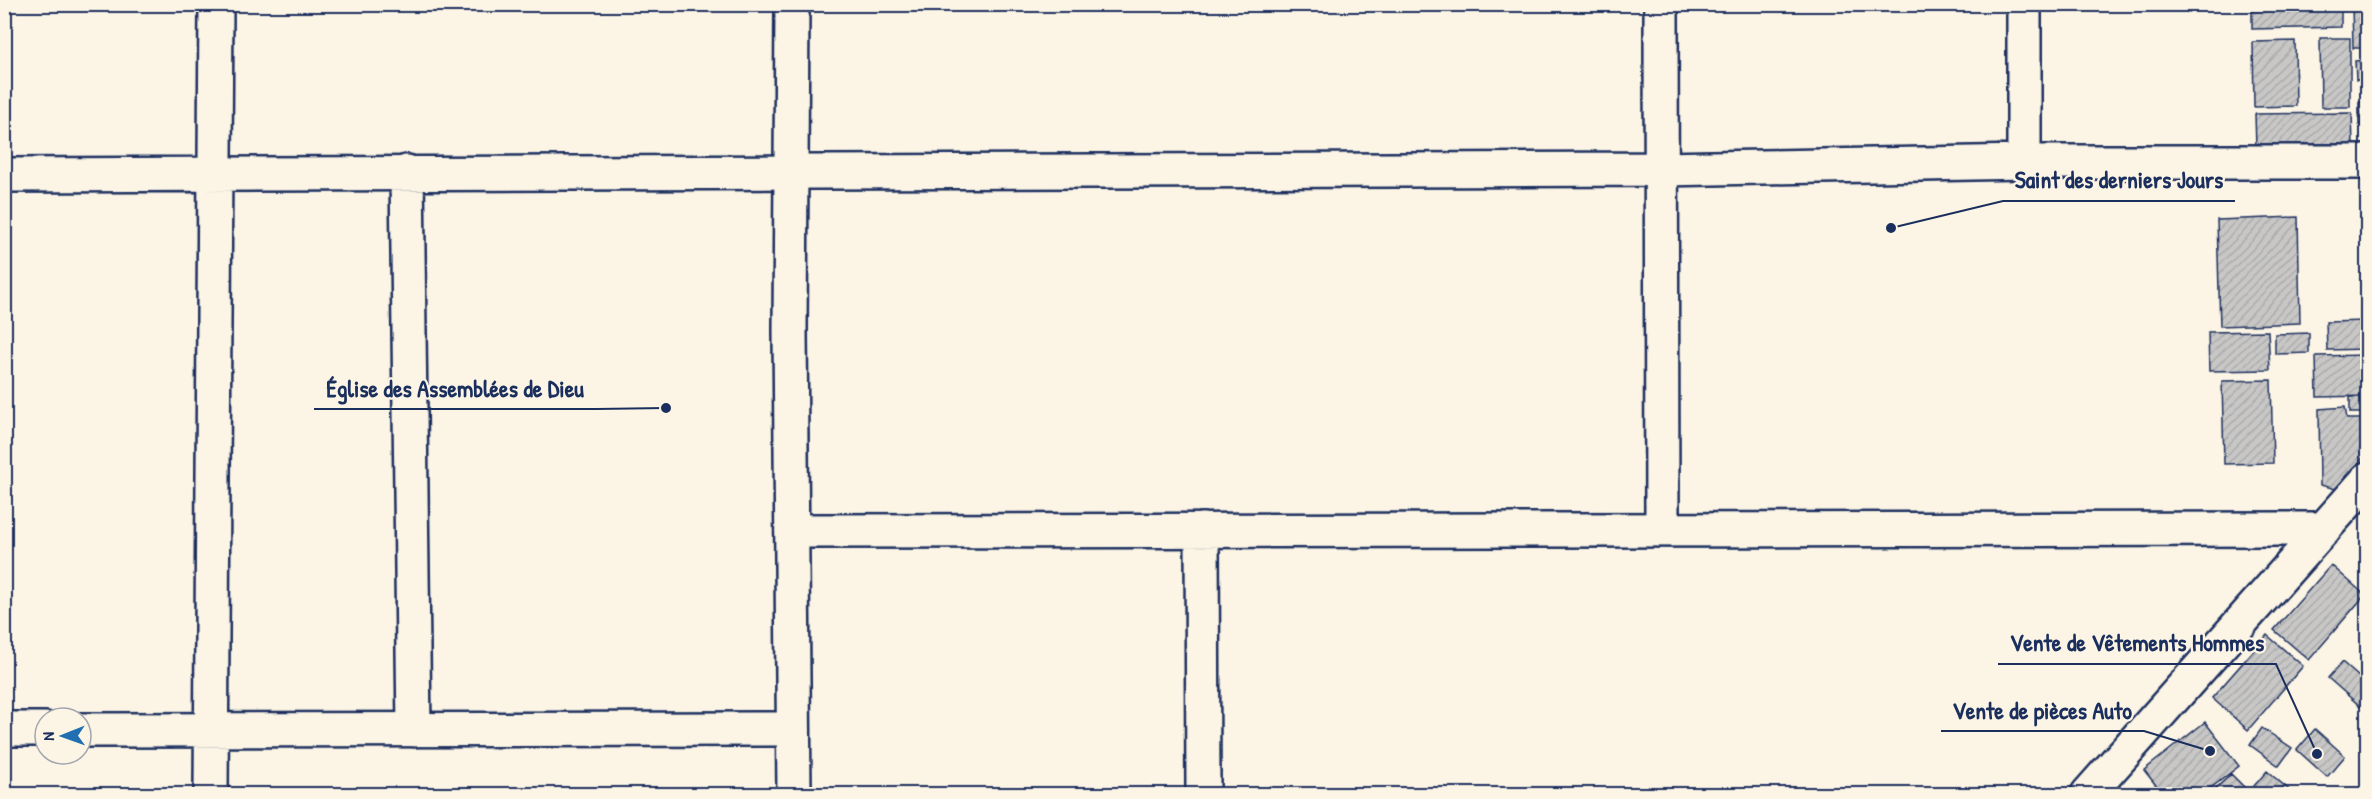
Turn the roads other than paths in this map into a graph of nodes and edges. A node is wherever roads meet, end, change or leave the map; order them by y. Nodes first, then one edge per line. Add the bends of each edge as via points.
1 (216, 4) edge
2 (792, 4) edge
3 (1661, 4) edge
4 (2024, 4) edge
5 (2024, 162) junction
6 (2367, 162) edge
7 (1662, 169) junction
8 (792, 171) junction
9 (408, 172) junction
10 (4, 175) edge
11 (216, 175) junction
12 (2367, 479) edge
13 (2324, 529) junction
14 (1202, 530) junction
15 (1662, 530) junction
16 (792, 531) junction
17 (4, 729) edge
18 (33, 729) edge
19 (794, 729) junction
20 (93, 730) edge
21 (210, 730) junction
22 (414, 730) junction
23 (211, 795) edge
24 (794, 795) edge
25 (1203, 795) edge
26 (2088, 795) edge

1 - 11 street
2 - 8 street
3 - 7 street
4 - 5 street
5 - 6 street
5 - 7 street
7 - 8 street
7 - 15 street
8 - 9 street
8 - 16 street
9 - 11 street
9 - 22 street
10 - 11 street
11 - 21 street
12 - 13 street
13 - 15 street
13 - 26 street
14 - 15 street
14 - 16 street
14 - 25 street
16 - 19 street
17 - 18 street
19 - 22 street
19 - 24 street
20 - 21 street
21 - 22 street
21 - 23 street

